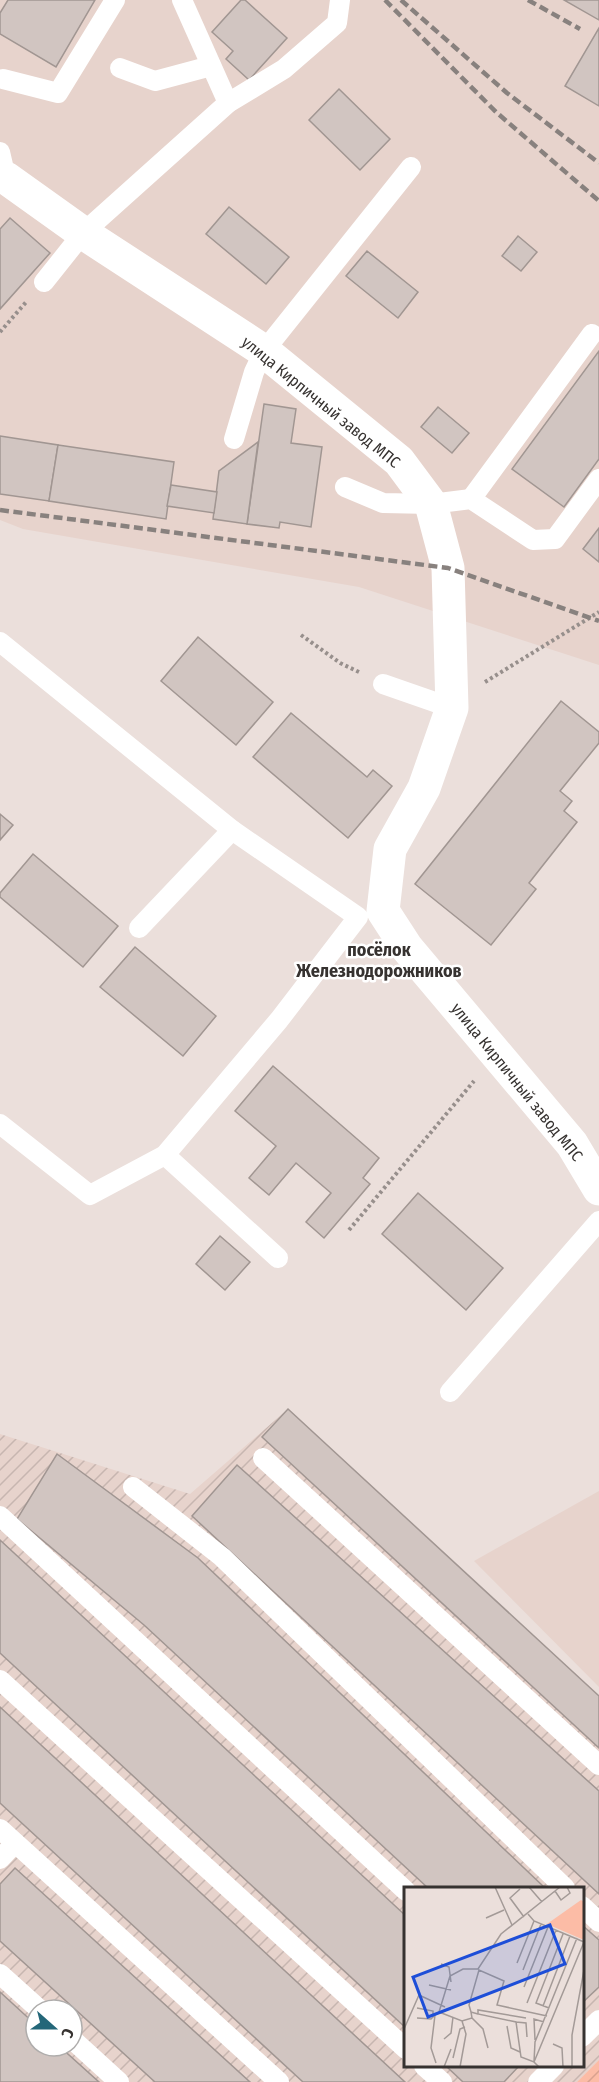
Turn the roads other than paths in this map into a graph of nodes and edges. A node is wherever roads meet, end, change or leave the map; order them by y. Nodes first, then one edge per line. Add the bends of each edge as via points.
1 (116, 0) edge
2 (183, 0) edge
3 (340, 0) edge
4 (212, 66) junction
5 (120, 68) dead end
6 (1, 80) edge
7 (228, 103) junction
8 (411, 167) dead end
9 (2, 171) edge
10 (83, 233) junction
11 (44, 282) road end
12 (592, 334) dead end
13 (264, 351) junction
14 (234, 439) dead end
15 (599, 479) edge
16 (345, 487) dead end
17 (471, 499) junction
18 (431, 504) junction
19 (0, 642) edge
20 (383, 684) road end
21 (452, 708) junction
22 (232, 830) junction
23 (370, 914) junction
24 (139, 928) dead end
25 (0, 1124) edge
26 (165, 1155) junction
27 (599, 1189) edge
28 (599, 1221) edge
29 (278, 1258) dead end
30 (450, 1392) dead end
31 (263, 1458) dead end
32 (133, 1487) dead end
33 (0, 1516) edge
34 (0, 1680) edge
35 (599, 1765) edge
36 (0, 1830) edge
37 (15, 1843) junction
38 (0, 1859) edge
39 (563, 1887) edge
40 (404, 1890) edge
41 (584, 1908) edge
42 (599, 1922) edge
43 (0, 1974) edge
44 (27, 1998) edge
45 (599, 2020) edge
46 (584, 2035) edge
47 (404, 2048) edge
48 (84, 2050) edge
49 (425, 2067) edge
50 (553, 2067) edge
51 (119, 2082) edge
52 (279, 2082) edge
53 (442, 2082) edge
54 (538, 2082) edge

1 - 6 lane via 58,93
2 - 4 lane
3 - 7 lane via 337,22 284,69
4 - 5 lane via 155,81
4 - 7 lane
7 - 10 lane
8 - 13 lane
9 - 10 street, улица Кирпичный завод МПС
10 - 11 lane
10 - 13 street, улица Кирпичный завод МПС
12 - 17 lane
13 - 14 lane
13 - 18 street, улица Кирпичный завод МПС via 399,461
15 - 17 lane via 555,539 533,540
16 - 18 lane via 383,503
17 - 18 lane
18 - 21 street, улица Кирпичный завод МПС via 448,568
19 - 22 lane
20 - 21 lane
21 - 23 street, улица Кирпичный завод МПС via 424,788 390,849
22 - 23 lane
22 - 24 lane
23 - 26 lane
23 - 27 street, улица Кирпичный завод МПС via 407,948 572,1144
25 - 26 lane via 90,1195
26 - 29 lane
28 - 30 lane
31 - 35 lane
32 - 39 lane via 222,1557
33 - 40 lane
34 - 47 lane
36 - 37 lane
37 - 38 lane
37 - 52 lane
41 - 42 lane
43 - 44 lane
45 - 46 lane
48 - 51 lane
49 - 53 lane
50 - 54 lane

